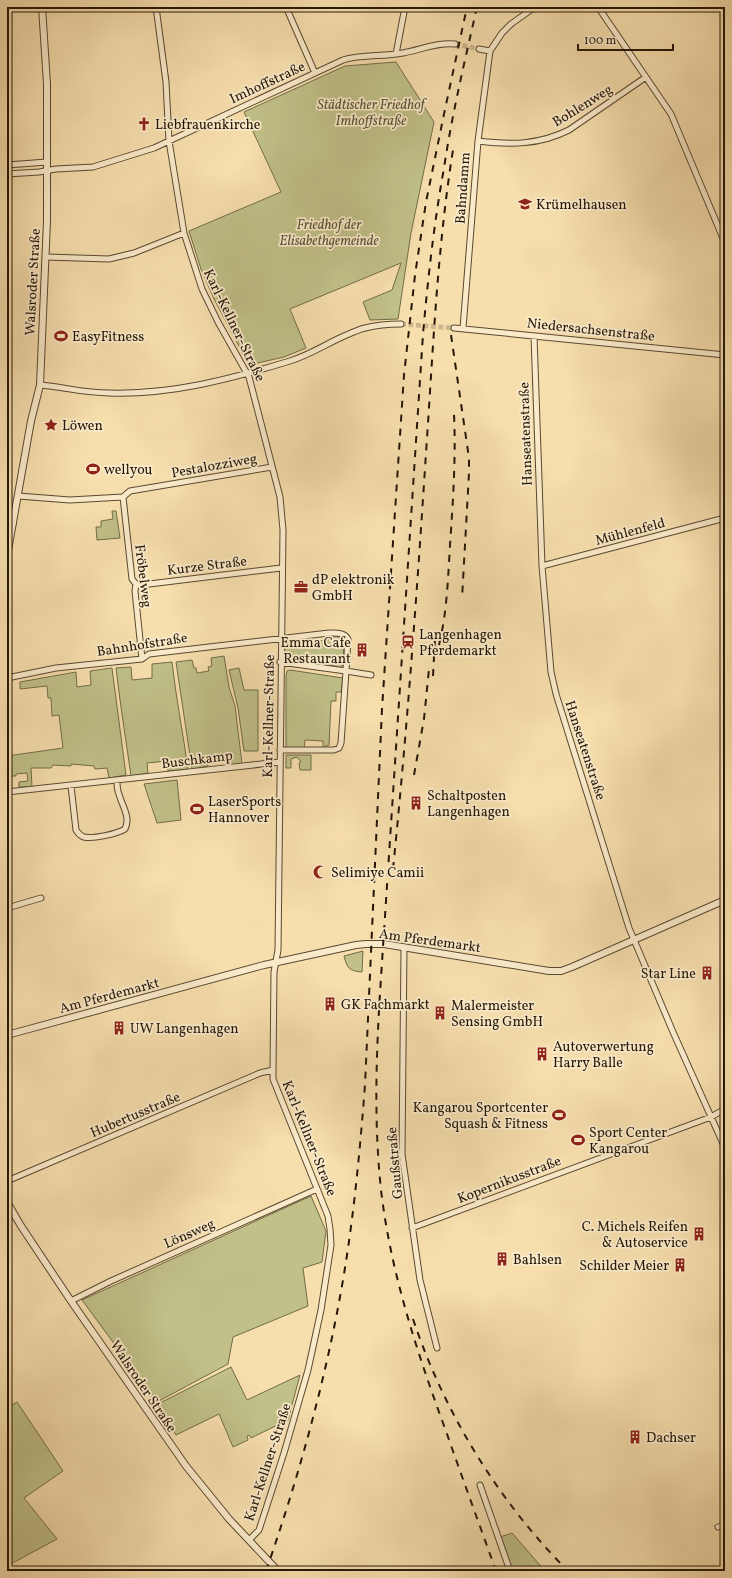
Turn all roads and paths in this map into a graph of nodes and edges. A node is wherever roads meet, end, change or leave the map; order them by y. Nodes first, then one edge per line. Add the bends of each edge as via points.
1 (42, 7) edge
2 (156, 7) edge
3 (286, 7) edge
4 (405, 7) edge
5 (535, 7) edge
6 (598, 7) edge
7 (455, 44) tunnel mouth
8 (479, 49) tunnel mouth
9 (490, 51) junction
10 (396, 54) junction
11 (315, 73) junction
12 (646, 77) junction
13 (169, 141) junction
14 (478, 141) junction
15 (47, 162) junction
16 (7, 165) edge
17 (47, 171) junction
18 (7, 174) edge
19 (184, 233) junction
20 (725, 242) edge
21 (46, 257) junction
22 (402, 324) tunnel mouth
23 (454, 328) tunnel mouth
24 (463, 328) junction
25 (534, 336) junction
26 (725, 355) edge
27 (247, 373) junction
28 (40, 385) junction
29 (272, 467) junction
30 (18, 496) junction
31 (123, 496) junction
32 (725, 518) edge
33 (10, 524) edge
34 (7, 556) edge
35 (542, 566) junction
36 (281, 568) junction
37 (136, 584) junction
38 (281, 639) junction
39 (142, 659) junction
40 (280, 662) junction
41 (346, 671) junction
42 (371, 675) dead end
43 (7, 678) edge
44 (280, 750) junction
45 (280, 762) junction
46 (117, 781) junction
47 (72, 786) junction
48 (7, 792) edge
49 (41, 898) dead end
50 (725, 900) edge
51 (7, 908) edge
52 (634, 940) junction
53 (404, 948) junction
54 (276, 963) junction
55 (7, 1035) edge
56 (273, 1070) junction
57 (725, 1109) edge
58 (711, 1117) junction
59 (725, 1148) edge
60 (7, 1182) edge
61 (317, 1189) junction
62 (7, 1202) edge
63 (412, 1228) junction
64 (71, 1301) junction
65 (437, 1348) dead end
66 (480, 1485) dead end
67 (725, 1525) edge
68 (718, 1527) dead end
69 (249, 1540) junction
70 (278, 1571) edge
71 (510, 1571) edge

1 - 15 street, Walsroder Straße via 47,84
2 - 13 street, Karl-Kellner-Straße via 166,82
3 - 11 street
4 - 10 street
5 - 9 street via 511,24
6 - 12 street
7 - 10 street, Imhoffstraße via 445,43
8 - 9 street
9 - 14 street, Bahndamm
10 - 11 street, Imhoffstraße via 348,58
11 - 13 street, Imhoffstraße
12 - 14 street, Bohlenweg via 562,134 523,144
12 - 20 street via 671,114
13 - 17 street, Imhoffstraße via 93,167
13 - 19 street, Karl-Kellner-Straße
14 - 24 street, Bahndamm
15 - 16 street
15 - 17 street, Walsroder Straße
17 - 18 street, Imhoffstraße
17 - 21 street, Walsroder Straße
19 - 21 street via 134,253 109,259
19 - 27 street, Karl-Kellner-Straße via 202,289
21 - 28 street, Walsroder Straße
22 - 27 street via 365,328 297,359
23 - 24 street, Niedersachsenstraße
24 - 25 street, Niedersachsenstraße
25 - 26 street, Niedersachsenstraße
25 - 35 street, Hanseatenstraße
27 - 28 street via 178,389 140,393 85,392
27 - 29 street, Karl-Kellner-Straße
28 - 30 street, Walsroder Straße
29 - 31 street, Pestalozziweg via 130,491
29 - 36 street, Karl-Kellner-Straße via 280,497 282,519
30 - 31 street, Pestalozziweg via 70,500
30 - 33 street, Walsroder Straße
31 - 37 street, Fröbelweg via 132,579
32 - 35 street, Mühlenfeld
33 - 34 street, Walsroder Straße
35 - 52 street, Hanseatenstraße via 551,672 556,694
36 - 37 street, Kurze Straße
36 - 38 street, Karl-Kellner-Straße
37 - 39 street, Fröbelweg
38 - 39 street, Bahnhofstraße via 149,654
38 - 40 street, Karl-Kellner-Straße
38 - 41 street, Bahnhofstraße via 329,633 346,635
39 - 43 street, Bahnhofstraße via 56,668
40 - 41 street
40 - 44 street, Karl-Kellner-Straße
41 - 42 street
41 - 44 street via 340,748
44 - 45 street, Karl-Kellner-Straße
45 - 46 street, Buschkamp
45 - 54 street, Karl-Kellner-Straße
46 - 47 street, Buschkamp
46 - 47 street via 118,793 128,823 125,829 114,834 85,837 80,835 76,830
47 - 48 street, Buschkamp
49 - 51 street
50 - 52 street, Am Pferdemarkt
52 - 53 street, Am Pferdemarkt via 572,967 549,971
52 - 58 street, Hanseatenstraße
53 - 54 street, Am Pferdemarkt via 366,944
53 - 63 street, Gaußstraße via 402,1154
54 - 55 street, Am Pferdemarkt
54 - 56 street, Karl-Kellner-Straße
56 - 60 street, Hubertusstraße via 260,1073
56 - 61 street, Karl-Kellner-Straße via 274,1079
57 - 58 street, Kopernikusstraße
58 - 59 street, Hanseatenstraße
58 - 63 street, Kopernikusstraße
61 - 64 street, Lönsweg
61 - 69 street, Karl-Kellner-Straße via 328,1216 331,1245 321,1310 308,1370 284,1454 259,1530
62 - 64 street, Walsroder Straße
63 - 65 street, Gaußstraße via 420,1280
64 - 69 street, Walsroder Straße via 186,1466
66 - 71 street
67 - 68 street
69 - 70 street, Walsroder Straße

